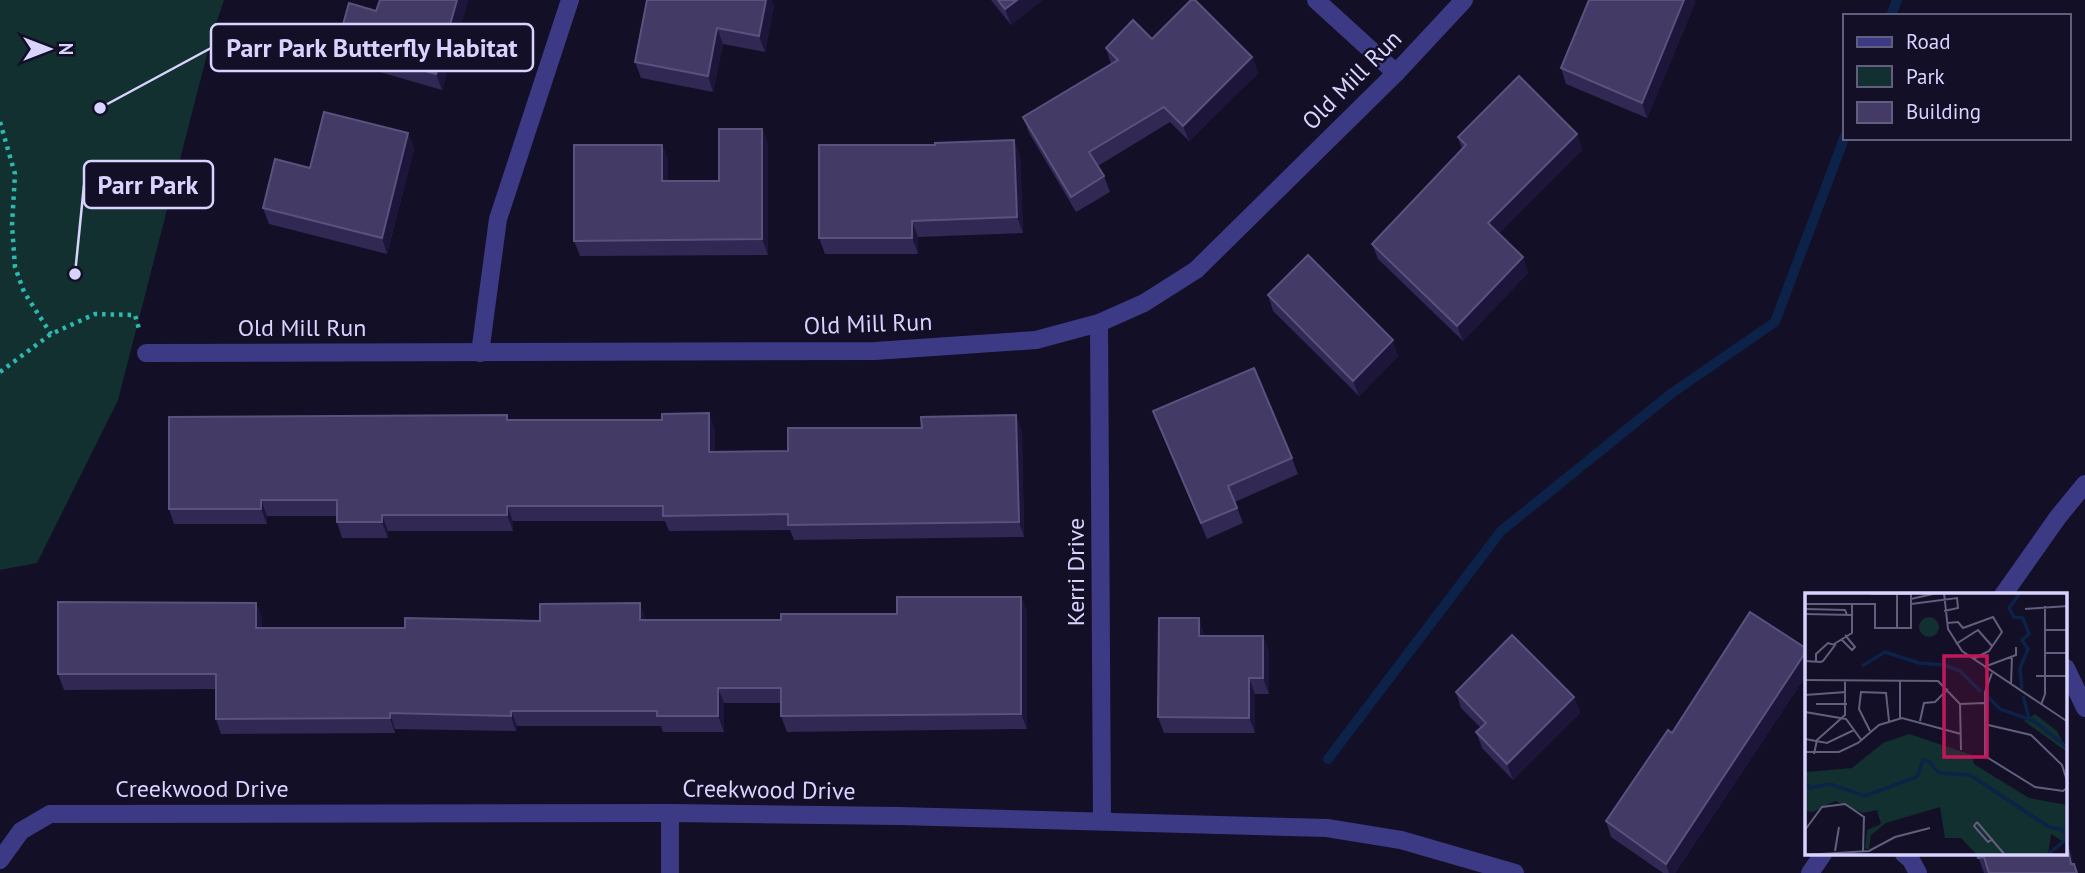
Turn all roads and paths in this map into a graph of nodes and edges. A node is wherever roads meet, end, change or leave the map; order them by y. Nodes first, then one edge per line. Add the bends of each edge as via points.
1 (570, 0) edge
2 (1315, 0) edge
3 (1464, 0) edge
4 (1396, 73) junction
5 (0, 122) edge
6 (1099, 323) junction
7 (51, 334) junction
8 (146, 353) joint
9 (480, 353) junction
10 (0, 372) edge
11 (2085, 484) edge
12 (2008, 593) edge
13 (2068, 672) edge
14 (2085, 708) edge
15 (670, 813) junction
16 (1102, 821) junction
17 (1822, 856) edge
18 (1907, 856) edge
19 (0, 860) edge
20 (670, 873) edge
21 (1515, 873) edge
22 (1810, 873) edge
23 (1918, 873) edge

1 - 9 street via 499,219
2 - 4 street
3 - 4 street, Old Mill Run
4 - 6 street, Old Mill Run via 1196,270 1144,303
5 - 7 path via 15,174 15,267 24,292
6 - 9 street, Old Mill Run via 1036,340 875,351
6 - 16 street, Kerri Drive
7 - 8 path via 94,314 135,315
7 - 10 path
8 - 9 street, Old Mill Run
11 - 12 street
13 - 14 street
15 - 16 street, Creekwood Drive
15 - 19 street, Creekwood Drive via 50,814 21,831
15 - 20 street
16 - 21 street, Creekwood Drive via 1327,828 1401,840
17 - 22 street
18 - 23 street

